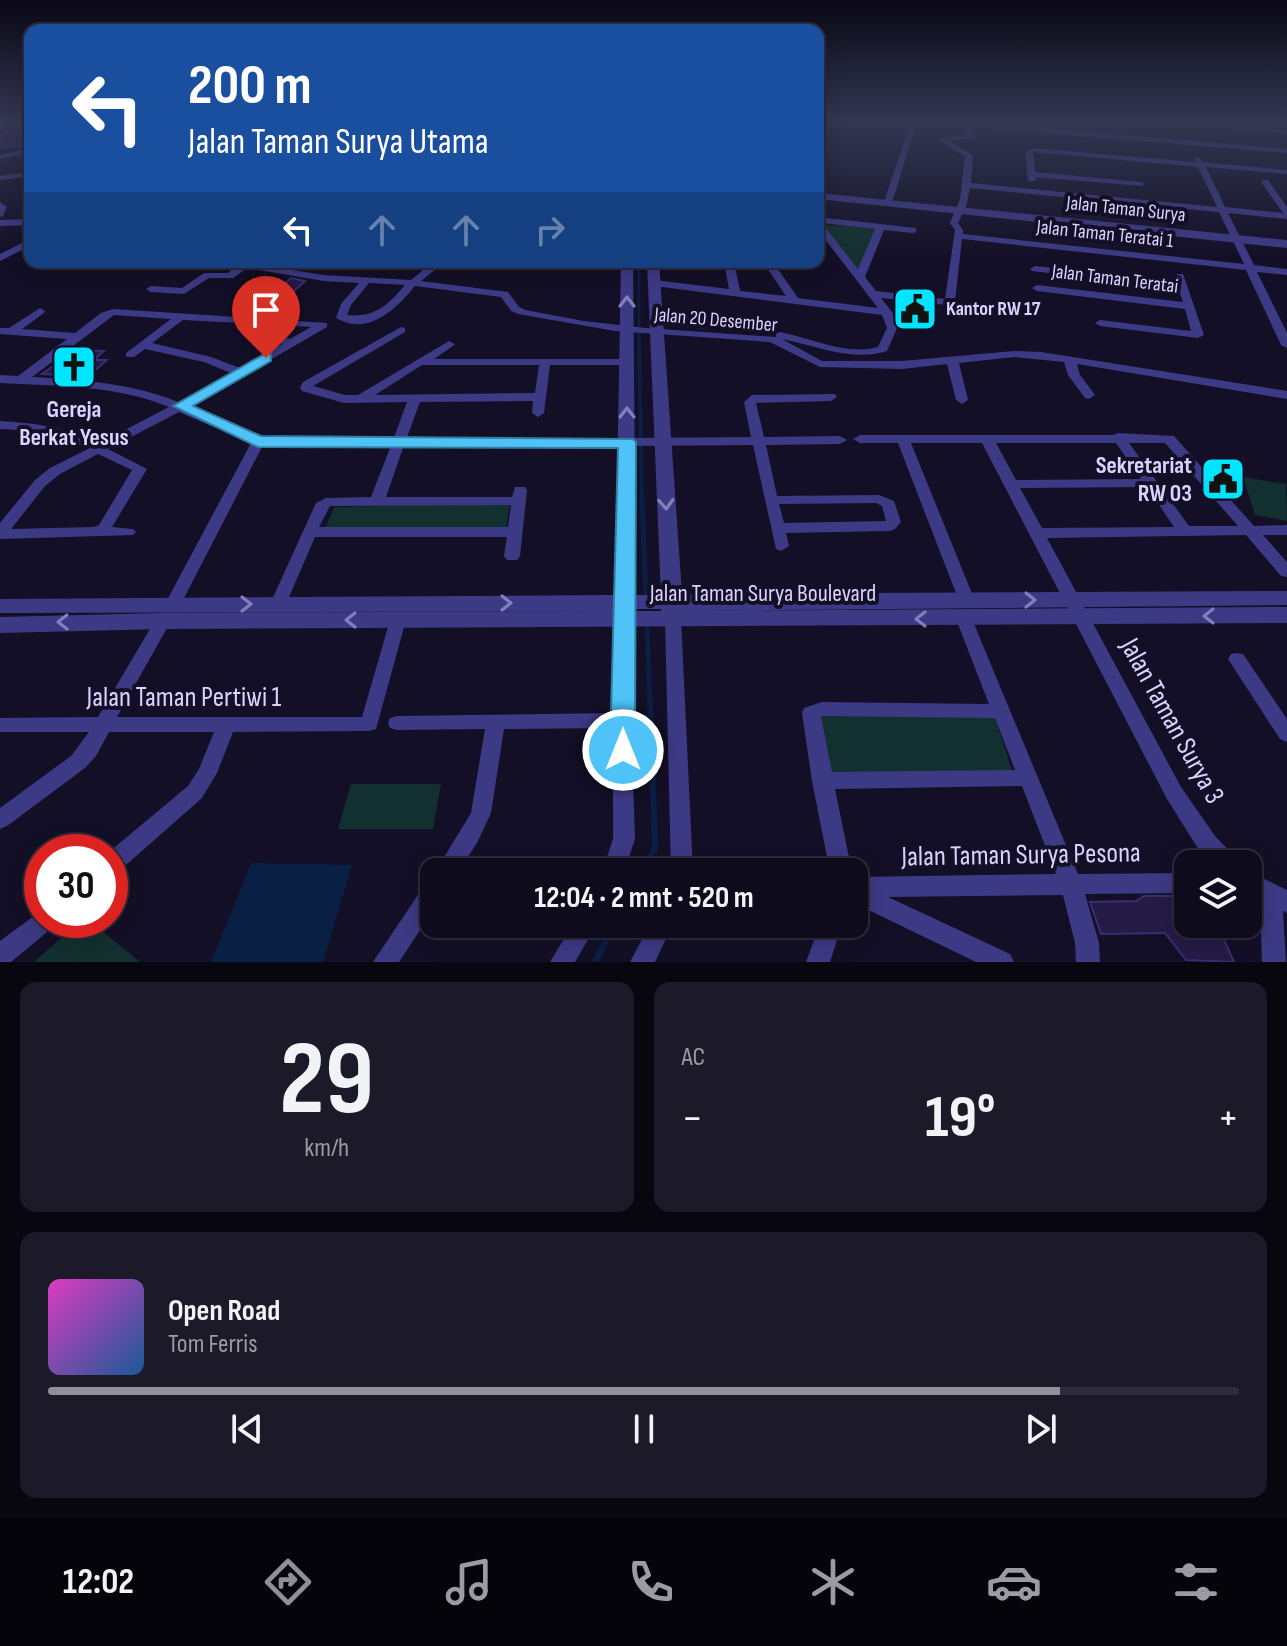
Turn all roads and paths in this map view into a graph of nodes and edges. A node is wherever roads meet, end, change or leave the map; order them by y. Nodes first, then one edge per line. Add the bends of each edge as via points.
1 (900, 167) edge
2 (968, 167) edge
3 (1031, 167) edge
4 (1201, 167) edge
5 (1224, 167) edge
6 (24, 172) edge
7 (1287, 172) edge
8 (0, 178) edge
9 (24, 183) edge
10 (967, 185) junction
11 (1287, 189) edge
12 (824, 194) edge
13 (824, 195) edge
14 (1276, 197) junction
15 (1287, 198) edge
16 (1, 199) edge
17 (889, 199) junction
18 (1149, 203) junction
19 (1223, 210) junction
20 (962, 211) junction
21 (0, 214) edge
22 (1287, 214) edge
23 (24, 222) edge
24 (0, 223) edge
25 (824, 223) edge
26 (880, 228) junction
27 (824, 229) edge
28 (913, 230) dead end
29 (958, 233) junction
30 (1235, 236) junction
31 (1287, 241) edge
32 (1034, 244) junction
33 (24, 245) edge
34 (0, 258) edge
35 (240, 268) edge
36 (277, 268) edge
37 (429, 268) edge
38 (627, 268) edge
39 (653, 268) edge
40 (730, 268) edge
41 (772, 268) edge
42 (1248, 268) junction
43 (1035, 269) junction
44 (1287, 272) edge
45 (861, 275) junction
46 (365, 282) junction
47 (415, 283) junction
48 (654, 283) junction
49 (193, 284) dead end
50 (735, 292) junction
51 (875, 294) junction
52 (794, 300) junction
53 (950, 301) junction
54 (1188, 306) junction
55 (999, 309) dead end
56 (40, 311) dead end
57 (887, 312) junction
58 (181, 316) junction
59 (228, 321) junction
60 (1100, 323) dead end
61 (655, 328) junction
62 (401, 330) dead end
63 (631, 331) junction
64 (6, 332) edge
65 (78, 336) junction
66 (291, 343) junction
67 (449, 344) dead end
68 (144, 345) junction
69 (1287, 345) edge
70 (130, 355) dead end
71 (1069, 358) junction
72 (952, 360) junction
73 (545, 361) junction
74 (421, 362) junction
75 (627, 362) junction
76 (240, 372) junction
77 (0, 379) edge
78 (21, 380) junction
79 (1089, 395) dead end
80 (1287, 395) edge
81 (539, 397) junction
82 (831, 397) dead end
83 (362, 398) junction
84 (415, 398) junction
85 (962, 400) dead end
86 (181, 406) junction
87 (538, 413) dead end
88 (0, 425) edge
89 (1118, 437) junction
90 (860, 439) dead end
91 (903, 439) junction
92 (987, 439) junction
93 (761, 440) junction
94 (840, 440) dead end
95 (258, 441) junction
96 (631, 442) junction
97 (660, 442) junction
98 (397, 444) junction
99 (98, 449) junction
100 (1150, 483) junction
101 (1011, 484) junction
102 (772, 500) junction
103 (377, 501) junction
104 (778, 528) junction
105 (1287, 530) edge
106 (1185, 531) junction
107 (1250, 531) junction
108 (97, 532) junction
109 (128, 532) dead end
110 (310, 532) junction
111 (514, 532) junction
112 (1037, 533) junction
113 (0, 534) edge
114 (781, 546) dead end
115 (512, 556) dead end
116 (1287, 572) edge
117 (1287, 598) edge
118 (278, 604) junction
119 (0, 606) edge
120 (1078, 608) junction
121 (667, 609) junction
122 (631, 610) junction
123 (965, 610) junction
124 (168, 613) junction
125 (1287, 615) edge
126 (398, 620) junction
127 (0, 625) edge
128 (1237, 659) dead end
129 (1001, 711) junction
130 (622, 720) junction
131 (496, 721) junction
132 (397, 723) dead end
133 (0, 725) edge
134 (103, 725) junction
135 (226, 726) junction
136 (1287, 734) edge
137 (1028, 778) junction
138 (822, 781) junction
139 (0, 820) edge
140 (128, 850) edge
141 (1214, 850) edge
142 (455, 858) edge
143 (618, 858) edge
144 (681, 858) edge
145 (838, 858) edge
146 (1174, 883) edge
147 (1071, 884) junction
148 (868, 889) edge
149 (868, 896) edge
150 (1279, 899) edge
151 (420, 911) edge
152 (24, 936) edge
153 (577, 938) edge
154 (655, 938) edge
155 (826, 938) edge
156 (0, 956) edge
157 (385, 962) edge
158 (562, 962) edge
159 (642, 962) edge
160 (818, 962) edge
161 (1002, 962) edge
162 (1088, 962) edge
163 (1274, 962) edge

1 - 17 street
2 - 10 street
3 - 18 street via 1032,174 1139,175
4 - 19 street
5 - 7 street
6 - 8 street
8 - 9 street
10 - 18 street
10 - 20 street
11 - 14 street via 1267,184
12 - 17 street, Jalan Taman Surya
13 - 20 street, Jalan Taman Surya
14 - 15 street
14 - 22 street
16 - 21 street
17 - 20 street, Jalan Taman Surya
18 - 19 street
19 - 22 street
19 - 30 street
20 - 29 street via 965,224
20 - 30 street, Jalan Taman Surya
23 - 24 street
25 - 26 street
26 - 28 street
26 - 45 street
27 - 45 street
29 - 32 street, Jalan Taman Teratai 1
29 - 53 street
30 - 31 street, Jalan Taman Surya
30 - 42 street
32 - 42 street, Jalan Taman Teratai 1
32 - 43 street, Jalan Taman Teratai
33 - 34 street
35 - 49 street via 230,276 209,274
36 - 46 street, Jalan 20 Desember
37 - 47 street
63 -> 38 street
39 - 48 street
40 - 50 street
41 - 52 street
42 - 44 street, Jalan Taman Teratai 1
42 - 69 street
43 - 54 street, Jalan Taman Teratai via 1181,280
43 - 54 street, Jalan Taman Teratai via 1038,292
45 - 51 street
46 - 47 street, Jalan 20 Desember
46 - 47 street via 341,318 373,320
47 - 63 street, Jalan 20 Desember via 504,294 522,312
48 - 50 street
48 - 61 street
50 - 52 street
51 - 53 street
51 - 57 street
52 - 57 street
53 - 55 street
54 - 60 street, Jalan Taman Teratai via 1198,335
56 - 64 street
57 - 61 street via 892,328 883,349 872,353 822,347 793,337
58 - 59 street
58 - 65 street via 113,312
58 - 68 street
59 - 66 street
59 - 66 street via 323,326
61 - 63 street, Jalan 20 Desember
61 - 72 street, Jalan 20 Desember via 781,341 820,364
61 - 97 street
62 - 83 street via 305,386 344,399
63 - 75 street
64 - 65 street
65 - 78 street
66 - 76 street
67 - 74 street
68 - 70 street
68 - 76 street
71 - 72 street, Jalan 20 Desember via 1014,354
71 - 79 street
71 - 80 street, Jalan 20 Desember
72 - 85 street
73 - 74 street
73 - 75 street
73 - 81 street
74 - 83 street
96 -> 75 street
76 - 86 street
77 - 78 street
78 - 86 street via 122,389
81 - 84 street
81 - 87 street
82 - 93 street via 752,399
83 - 84 street
84 - 98 street
86 - 95 street
86 - 99 street
88 - 99 street via 45,428
89 - 92 street
89 - 100 street
89 - 107 street via 1174,442
90 - 91 street
91 - 92 street
91 - 123 street
92 - 101 street, Jalan Taman Surya 3
93 - 94 street
93 - 97 street
93 - 102 street
95 - 98 street
95 - 124 street
96 - 97 street
96 - 98 street
96 - 122 street
97 -> 121 street
98 - 103 street
99 - 108 street via 140,469
99 - 113 street via 46,478
100 - 101 street
100 - 106 street
101 - 112 street, Jalan Taman Surya 3
102 - 104 street
102 - 104 street via 879,499 889,504 894,522
103 - 110 street via 324,502
103 - 111 street via 519,495
104 - 114 street
105 - 107 street
106 - 107 street
106 - 112 street
107 - 116 street
108 - 109 street
108 - 113 street
110 - 111 street
110 - 118 street
111 - 115 street
112 - 120 street, Jalan Taman Surya 3
117 - 120 street, Jalan Taman Surya Boulevard
118 -> 122 street, Jalan Taman Surya Boulevard
124 -> 118 street, Jalan Taman Surya Boulevard
119 - 124 street, Jalan Taman Surya Boulevard
120 - 123 street, Jalan Taman Surya Boulevard
125 -> 120 street, Jalan Taman Surya Boulevard
120 - 141 street, Jalan Taman Surya 3 via 1174,793
121 - 122 street, Jalan Taman Surya Boulevard
121 - 123 street, Jalan Taman Surya Boulevard
121 - 144 street
122 - 126 street, Jalan Taman Surya Boulevard
122 - 130 street
123 - 129 street
126 -> 124 street, Jalan Taman Surya Boulevard
124 -> 127 street, Jalan Taman Surya Boulevard
124 - 134 street
126 - 135 street, Jalan Taman Pertiwi 1 via 369,724
128 - 136 street
129 - 137 street
129 - 138 street via 814,708
130 - 131 street
130 - 143 street via 624,839
131 - 132 street
131 - 142 street via 481,813
133 - 134 street, Jalan Taman Pertiwi 1
134 - 135 street, Jalan Taman Pertiwi 1
134 - 139 street via 78,762
135 - 140 street via 195,792
137 - 138 street
137 - 147 street
138 - 145 street
146 - 147 street, Jalan Taman Surya Pesona
147 - 148 street, Jalan Taman Surya Pesona
147 - 162 street
149 - 161 street
150 - 163 street
151 - 157 street
152 - 156 street
153 - 158 street
154 - 159 street
155 - 160 street

